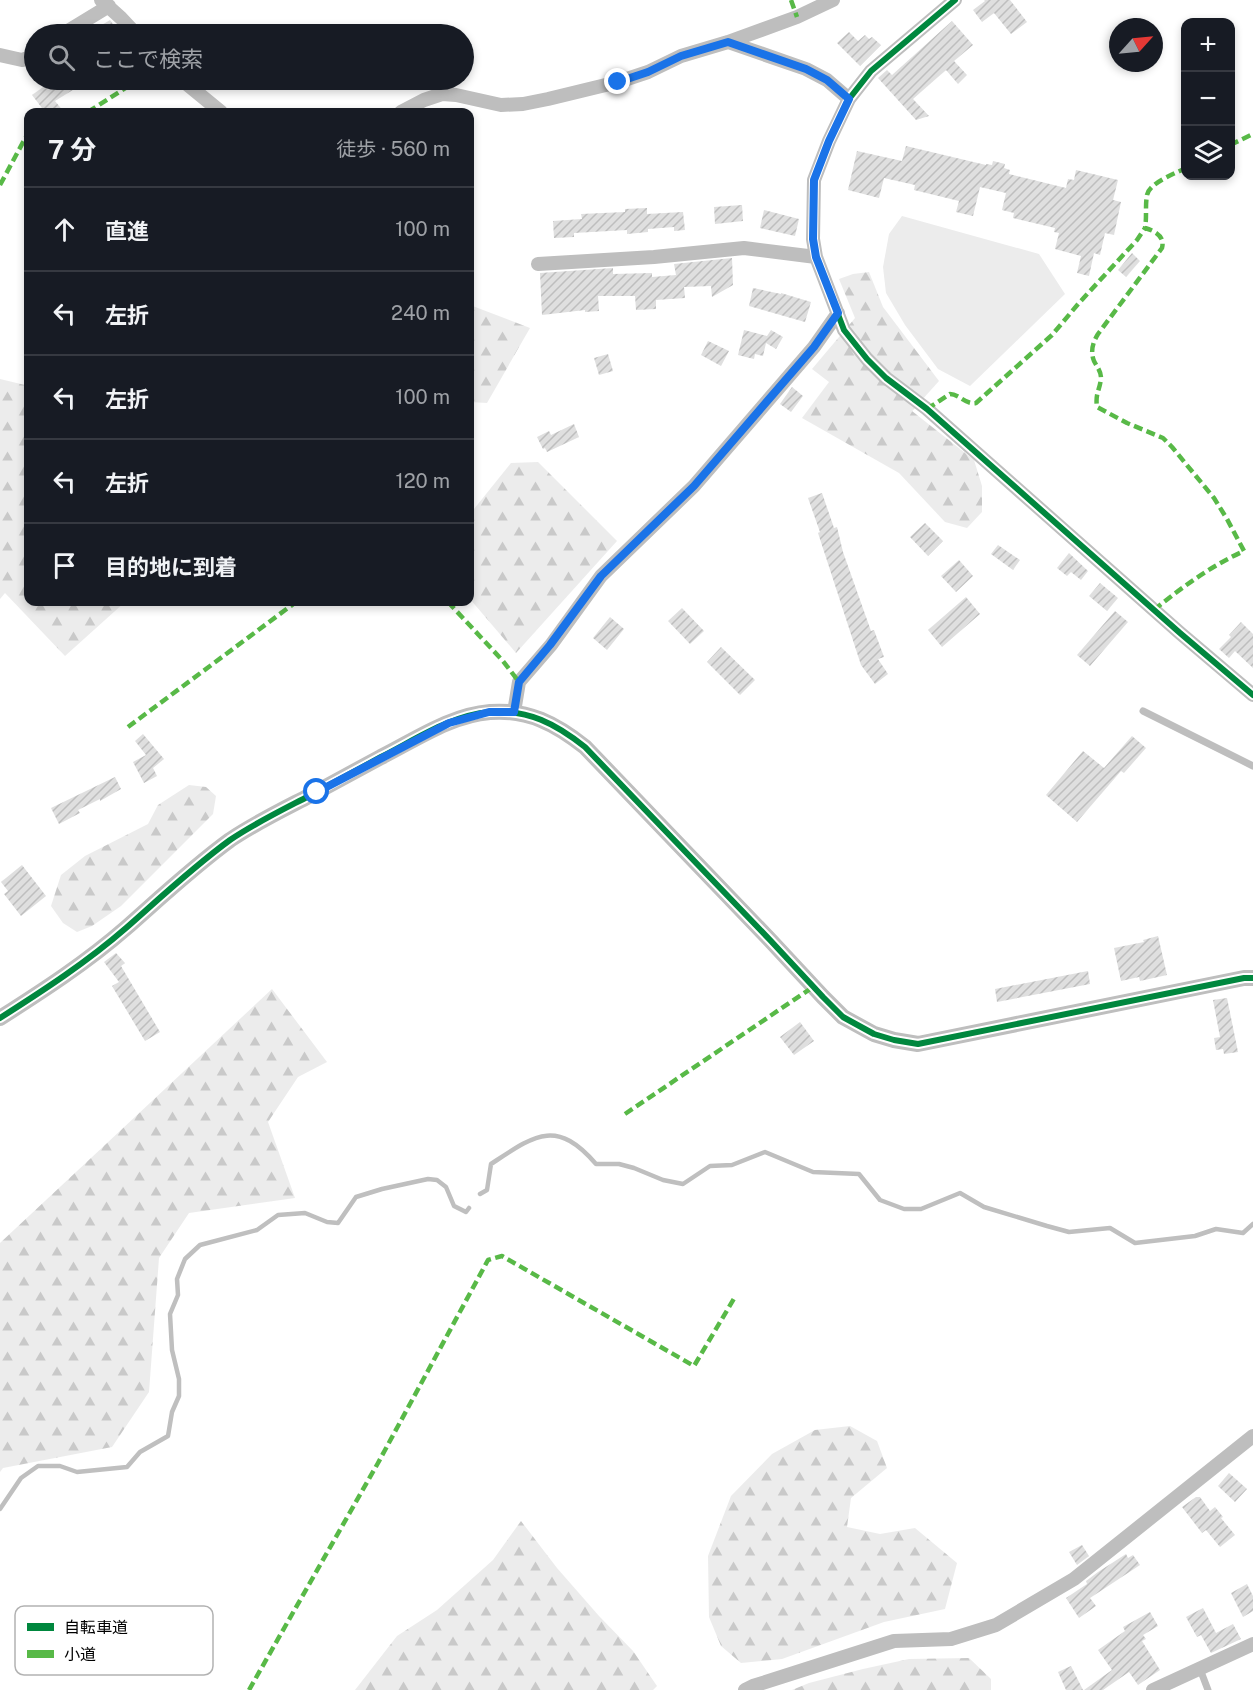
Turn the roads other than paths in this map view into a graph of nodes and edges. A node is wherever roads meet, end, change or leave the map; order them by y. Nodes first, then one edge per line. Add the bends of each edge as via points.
1 (833, 0) edge
2 (955, 0) edge
3 (105, 3) edge
4 (77, 24) edge
5 (126, 24) edge
6 (728, 42) junction
7 (0, 55) edge
8 (24, 59) edge
9 (194, 90) edge
10 (849, 99) junction
11 (216, 108) edge
12 (408, 108) edge
13 (816, 257) junction
14 (537, 264) dead end
15 (838, 313) junction
16 (1253, 695) edge
17 (1143, 711) dead end
18 (514, 712) junction
19 (1253, 766) edge
20 (1253, 978) edge
21 (0, 1018) edge
22 (1253, 1436) edge
23 (1253, 1644) edge
24 (1200, 1669) junction
25 (745, 1690) edge
26 (1153, 1690) edge
27 (1208, 1690) edge

1 - 6 street
2 - 10 street via 871,71
3 - 4 street
3 - 5 street
6 - 10 street via 806,69
6 - 12 street via 618,82 548,99 501,105 441,94
7 - 8 street
9 - 11 street
10 - 13 street via 814,180
13 - 14 street via 744,248
13 - 15 street
15 - 16 street via 844,330 886,378 927,409
15 - 18 street via 814,347 694,486 601,576 519,682
17 - 19 lane
18 - 20 street via 553,724 585,747 843,1017 874,1034 918,1044
18 - 21 street via 489,712 449,723 266,818 203,860 86,960
22 - 25 street via 1074,1579 996,1625 951,1639 894,1641
23 - 24 street
24 - 26 street
24 - 27 lane

